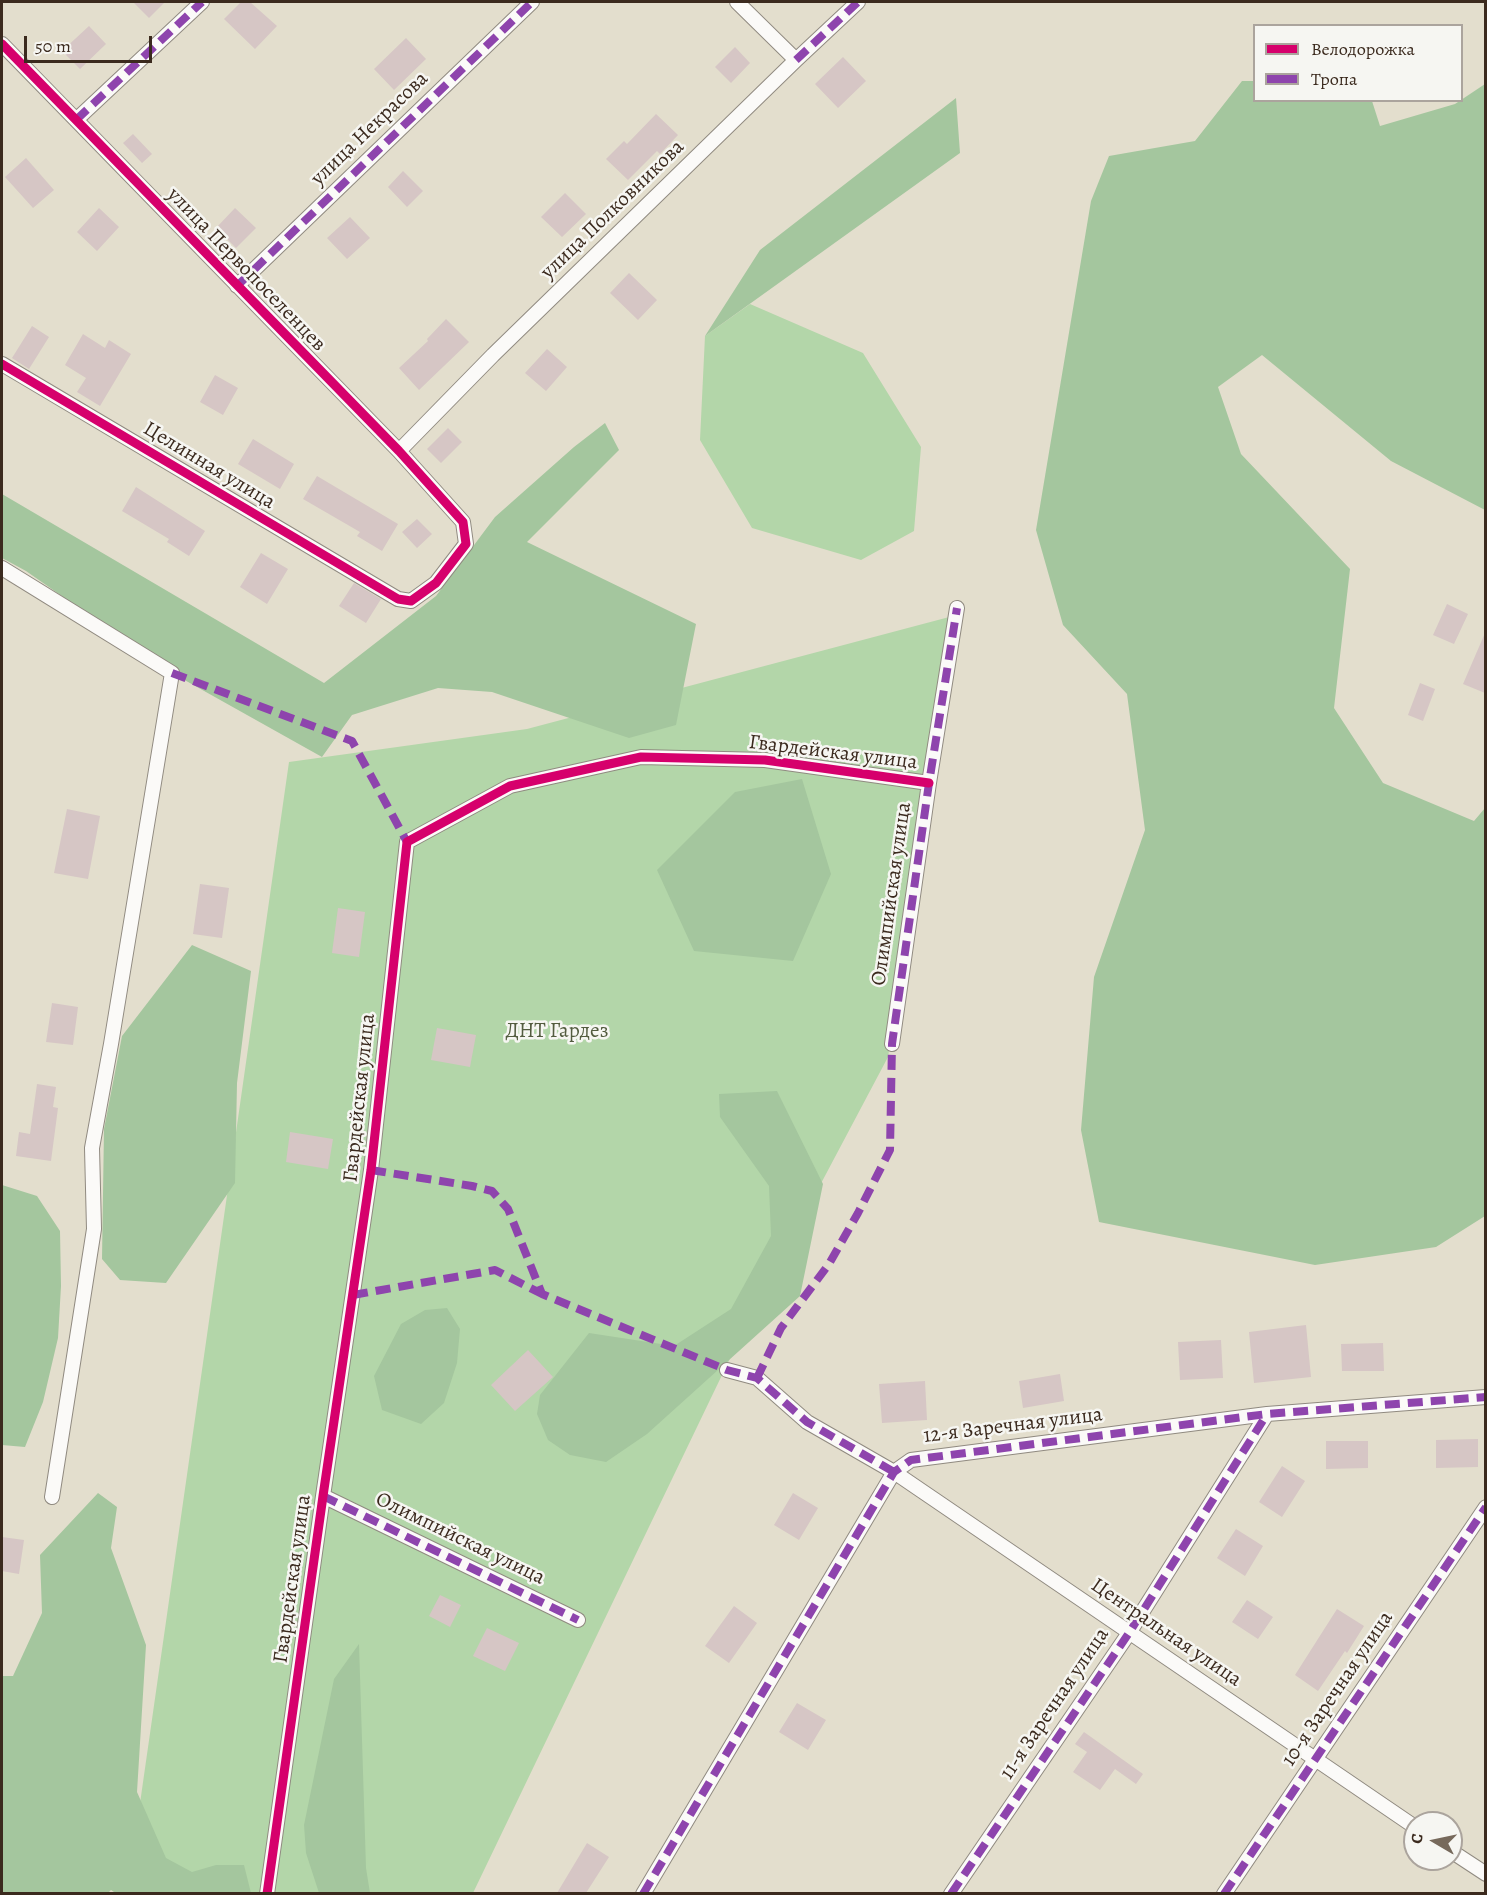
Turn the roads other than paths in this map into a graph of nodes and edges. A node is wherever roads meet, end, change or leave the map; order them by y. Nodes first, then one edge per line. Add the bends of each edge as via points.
1 (202, 2) edge
2 (532, 2) edge
3 (738, 2) edge
4 (858, 2) edge
5 (2, 44) edge
6 (795, 60) junction
7 (76, 120) junction
8 (237, 286) junction
9 (2, 364) edge
10 (399, 451) junction
11 (463, 522) joint
12 (2, 568) edge
13 (957, 608) dead end
14 (929, 783) junction
15 (892, 1044) dead end
16 (727, 1370) dead end
17 (1485, 1398) edge
18 (1267, 1414) junction
19 (894, 1472) junction
20 (322, 1496) junction
21 (52, 1497) dead end
22 (1485, 1508) edge
23 (578, 1620) dead end
24 (1129, 1633) junction
25 (1315, 1760) junction
26 (1403, 1819) edge
27 (1463, 1859) edge
28 (1485, 1874) edge
29 (267, 1893) edge
30 (642, 1893) edge
31 (951, 1893) edge
32 (1224, 1893) edge

1 - 7 street
2 - 8 street, улица Некрасова
3 - 6 street
4 - 6 street, улица Полковникова
5 - 7 street, улица Первопоселенцев
6 - 10 street, улица Полковникова
7 - 8 street, улица Первопоселенцев
8 - 10 street, улица Первопоселенцев
9 - 11 street, Целинная улица via 398,599 411,601 436,583 466,544
10 - 11 street, улица Первопоселенцев
12 - 21 street via 172,674 92,1148 93,1229
13 - 14 street, Олимпийская улица
14 - 15 street, Олимпийская улица
14 - 20 street, Гвардейская улица via 765,759 641,757 510,786 406,842 371,1170
16 - 19 street, Центральная улица via 757,1378 807,1422
17 - 18 street, 12-я Заречная улица
18 - 19 street, 12-я Заречная улица via 911,1460
18 - 24 street, 11-я Заречная улица
19 - 24 street, Центральная улица
19 - 30 street
20 - 23 street, Олимпийская улица
20 - 29 street, Гвардейская улица
22 - 25 street, 10-я Заречная улица
24 - 25 street, Центральная улица
24 - 31 street, 11-я Заречная улица
25 - 26 street, Центральная улица
25 - 32 street, 10-я Заречная улица
27 - 28 street

